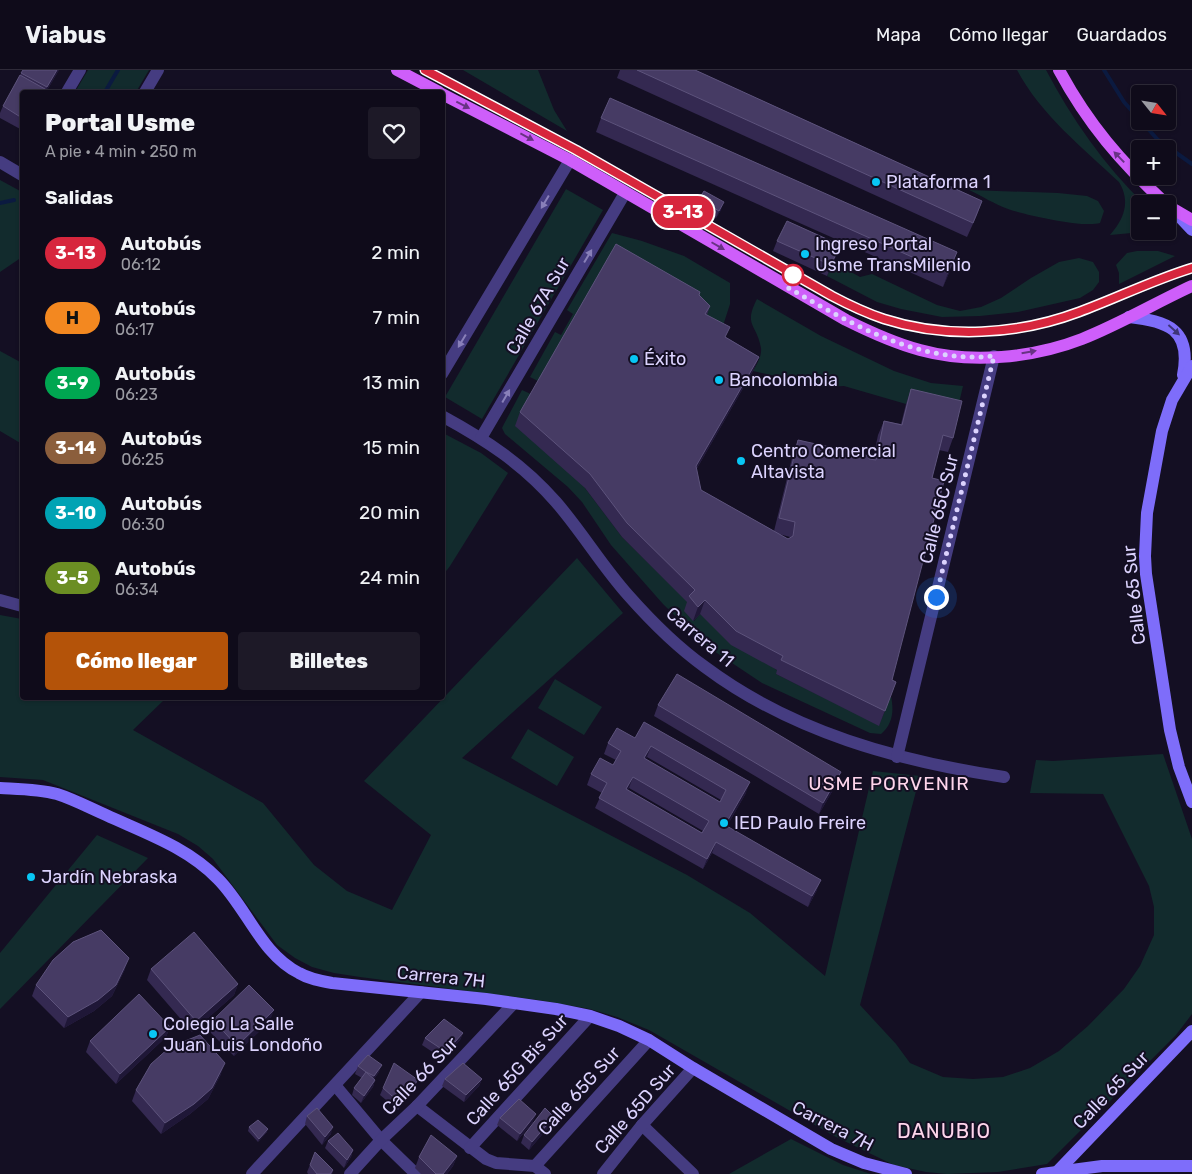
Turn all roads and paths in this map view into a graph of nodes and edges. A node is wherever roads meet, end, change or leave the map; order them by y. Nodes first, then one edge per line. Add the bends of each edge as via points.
1 (80, 70) edge
2 (158, 70) edge
3 (398, 70) edge
4 (1059, 70) edge
5 (68, 90) edge
6 (147, 90) edge
7 (435, 90) edge
8 (445, 96) edge
9 (570, 160) junction
10 (0, 162) edge
11 (20, 172) edge
12 (626, 193) junction
13 (1157, 195) edge
14 (1176, 211) edge
15 (1176, 214) edge
16 (1192, 220) edge
17 (1192, 230) edge
18 (1192, 286) edge
19 (1129, 317) junction
20 (994, 356) junction
21 (1192, 366) edge
22 (445, 369) edge
23 (1180, 385) junction
24 (445, 418) edge
25 (481, 438) junction
26 (0, 600) edge
27 (20, 605) edge
28 (897, 757) junction
29 (1004, 777) dead end
30 (0, 788) edge
31 (1192, 802) edge
32 (421, 992) junction
33 (514, 1003) junction
34 (590, 1016) junction
35 (1192, 1031) edge
36 (649, 1040) junction
37 (694, 1068) junction
38 (335, 1085) junction
39 (417, 1106) junction
40 (642, 1125) junction
41 (381, 1140) junction
42 (470, 1148) junction
43 (1192, 1166) edge
44 (540, 1170) edge
45 (605, 1173) edge
46 (1056, 1173) edge
47 (252, 1174) edge
48 (350, 1174) edge
49 (416, 1174) edge
50 (693, 1174) edge
51 (906, 1174) edge
52 (1042, 1174) edge

1 - 5 street
2 - 6 street
3 - 7 main road
13 -> 4 main road via 1093,127
8 -> 9 main road
9 - 12 main road
9 -> 22 street
10 - 11 street
12 -> 20 main road via 877,336 933,354
25 -> 12 street, Calle 67A Sur
14 - 16 main road
15 - 17 street
18 - 19 main road
20 -> 19 main road via 1067,344
19 -> 23 street, Calle 65 Sur via 1157,321 1177,330 1184,341 1187,356
20 - 28 street, Calle 65C Sur
21 - 23 street, Calle 65 Sur
23 - 31 street, Calle 65 Sur via 1162,431 1147,513 1145,556 1170,730
24 - 25 street, Carrera 11
25 - 28 street, Carrera 11 via 543,488 628,594 665,633 705,667 749,696 795,720
26 - 27 street
28 - 29 street, Carrera 11
30 - 32 street, Carrera 7H via 58,794 192,857 217,878 271,951 298,973 332,983
32 - 33 street, Carrera 7H
32 - 38 street
33 - 34 street, Carrera 7H
33 - 39 street, Calle 66 Sur
34 - 36 street, Carrera 7H
34 - 42 street, Calle 65G Bis Sur
35 - 46 street, Calle 65 Sur
36 - 37 street, Carrera 7H
36 - 44 street, Calle 65G Sur
37 - 40 street, Calle 65D Sur
37 - 51 street, Carrera 7H via 831,1149 864,1163
38 - 41 street
38 - 47 street
39 - 41 street, Calle 66 Sur
39 - 42 street
40 - 45 street, Calle 65D Sur
40 - 50 street
41 - 48 street, Calle 66 Sur
41 - 49 street
42 - 44 street via 496,1163
43 - 46 street via 1102,1166
46 - 52 street

